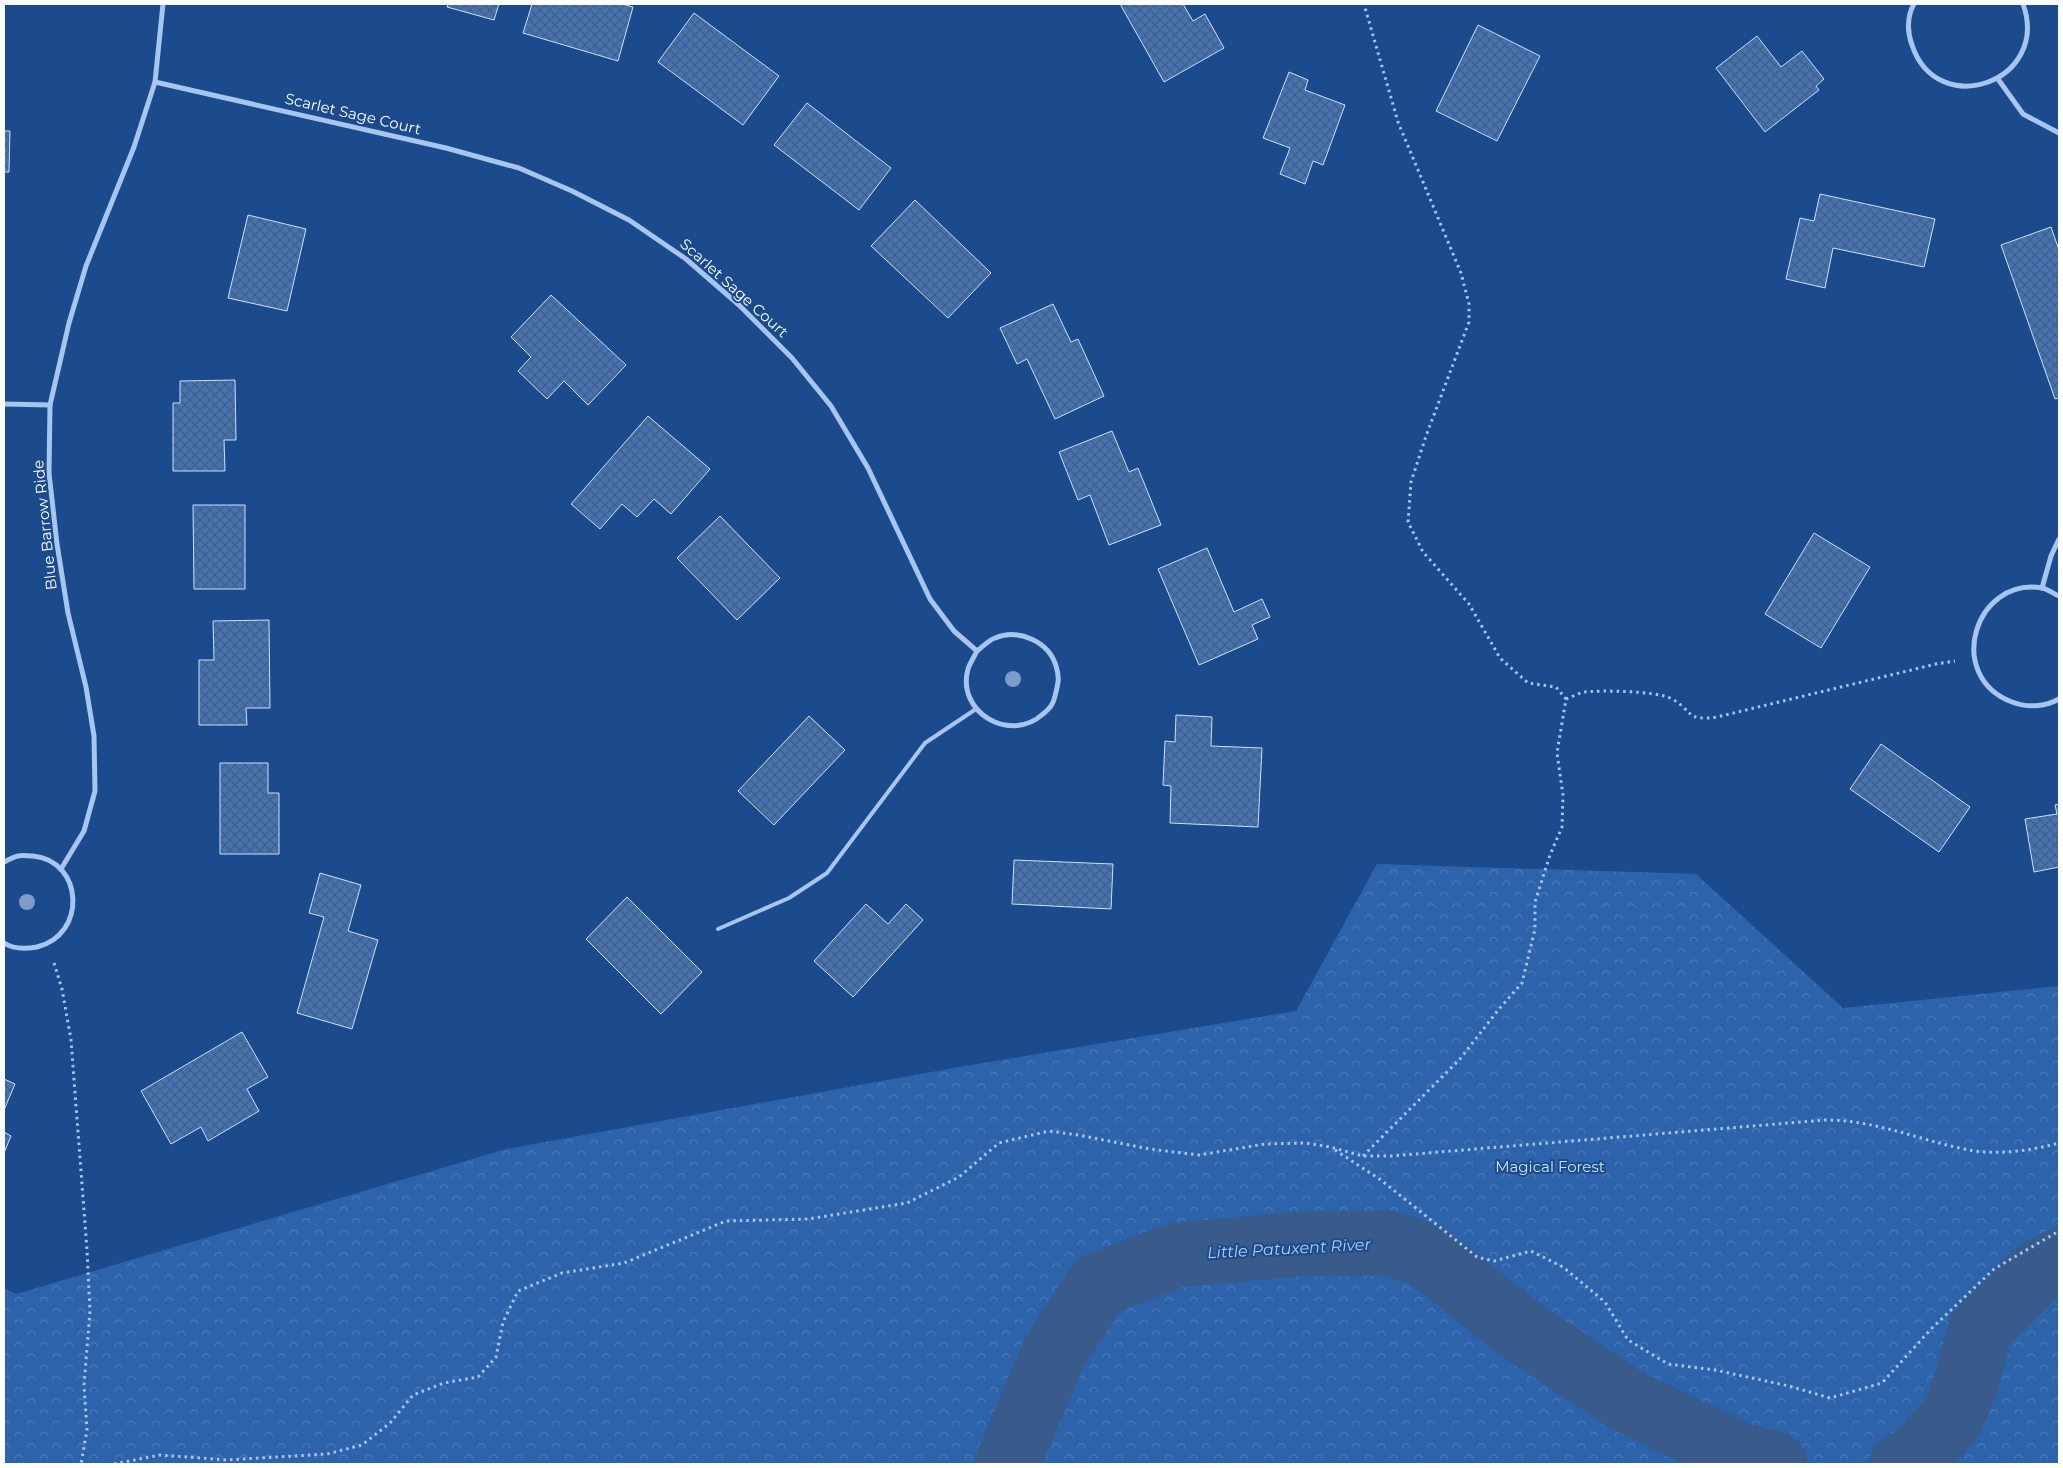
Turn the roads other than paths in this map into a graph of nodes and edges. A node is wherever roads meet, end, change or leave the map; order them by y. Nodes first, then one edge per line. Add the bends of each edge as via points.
1 (163, 4) edge
2 (1914, 4) edge
3 (2023, 4) edge
4 (1998, 79) junction
5 (155, 82) junction
6 (2059, 133) edge
7 (4, 404) edge
8 (50, 404) junction
9 (2059, 539) edge
10 (2042, 588) junction
11 (2059, 596) edge
12 (977, 652) junction
13 (2059, 699) edge
14 (976, 709) junction
15 (4, 862) edge
16 (61, 869) junction
17 (718, 929) dead end
18 (4, 943) edge

1 - 5 street, Blue Barrow Ride
2 - 4 street via 1910,10 1908,35 1916,56 1933,76 1951,84 1978,86
3 - 4 street via 2028,16 2027,40 2016,64
4 - 6 street via 2023,114
5 - 8 street, Blue Barrow Ride via 134,148 86,266
5 - 12 street, Scarlet Sage Court via 446,148 519,168 572,190 628,220 686,259 739,305 792,358 831,406 868,468 930,599 954,631
7 - 8 street
8 - 16 street, Blue Barrow Ride via 49,473 57,544 94,736 95,791 84,831
9 - 10 street
10 - 11 street
10 - 13 street via 2017,589 1996,599 1977,623 1973,658 1980,678 1999,697 2023,707 2051,704
12 - 14 street via 968,669 968,689
12 - 14 street via 995,638 1019,634 1038,641 1054,658 1060,678 1053,705 1034,723 1015,728 991,722
14 - 17 lane via 925,743 827,873 789,898
15 - 16 street via 19,855 42,857
16 - 18 street via 70,882 74,899 71,917 61,934 49,944 26,949

